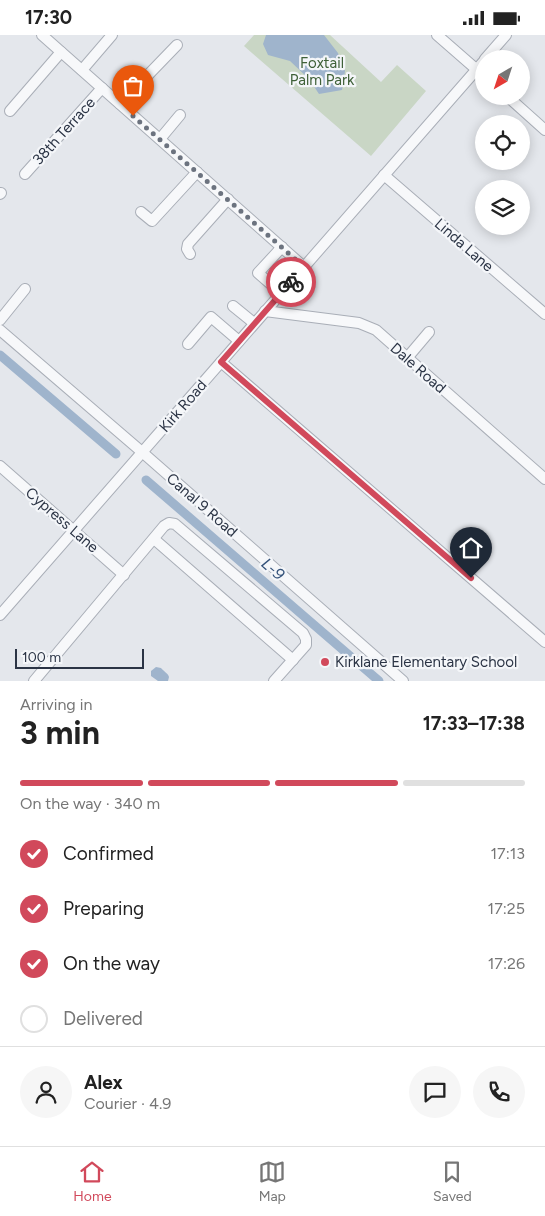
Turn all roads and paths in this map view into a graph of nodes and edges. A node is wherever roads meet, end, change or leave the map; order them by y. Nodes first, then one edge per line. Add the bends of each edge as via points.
1 (44, 35) edge
2 (112, 35) edge
3 (437, 35) edge
4 (506, 35) edge
5 (177, 45) dead end
6 (493, 50) edge
7 (61, 52) junction
8 (475, 69) edge
9 (82, 70) junction
10 (475, 78) edge
11 (102, 88) junction
12 (120, 104) junction
13 (517, 105) edge
14 (10, 111) dead end
15 (180, 115) dead end
16 (545, 130) edge
17 (160, 139) junction
18 (196, 172) junction
19 (25, 174) dead end
20 (384, 175) junction
21 (228, 199) junction
22 (141, 212) dead end
23 (282, 247) junction
24 (190, 254) dead end
25 (304, 267) junction
26 (25, 289) dead end
27 (281, 293) junction
28 (233, 306) dead end
29 (265, 311) junction
30 (545, 314) edge
31 (0, 320) edge
32 (254, 323) junction
33 (0, 330) edge
34 (429, 333) dead end
35 (239, 341) junction
36 (188, 344) dead end
37 (407, 358) junction
38 (221, 362) junction
39 (142, 452) junction
40 (0, 466) edge
41 (545, 479) edge
42 (74, 531) junction
43 (154, 539) junction
44 (124, 575) junction
45 (0, 615) edge
46 (545, 642) edge
47 (292, 660) junction
48 (34, 681) edge
49 (274, 681) edge
50 (403, 681) edge

1 - 7 street
2 - 9 street
3 - 8 street
4 - 6 street, Kirk Road
5 - 12 street
7 - 9 street
7 - 14 street
9 - 11 street
10 - 20 street, Kirk Road
11 - 12 street
11 - 19 street, 38th Terrace
12 - 17 street
13 - 16 street
15 - 17 street
17 - 18 street
18 - 21 street
18 - 22 street via 152,221
20 - 25 street, Kirk Road
20 - 30 street, Linda Lane
21 - 23 street
21 - 24 street via 188,244
23 - 25 street
23 - 27 street via 258,273
25 - 27 street, Kirk Road
26 - 31 street
27 - 29 street, Kirk Road
28 - 32 street
29 - 32 street, Kirk Road
29 - 37 street, Dale Road via 359,323 376,331
32 - 35 street, Kirk Road
33 - 39 street, Canal 9 Road
34 - 37 street
35 - 36 street via 211,317
35 - 38 street, Kirk Road
37 - 41 street, Dale Road
38 - 39 street, Kirk Road
38 - 46 street
39 - 42 street, Kirk Road
39 - 50 street, Canal 9 Road
40 - 42 street, Cypress Lane
42 - 44 street, Cypress Lane
42 - 45 street, Kirk Road
43 - 44 street
43 - 47 street
43 - 47 street via 164,527 176,524 303,633 306,645
44 - 48 street
47 - 49 street

